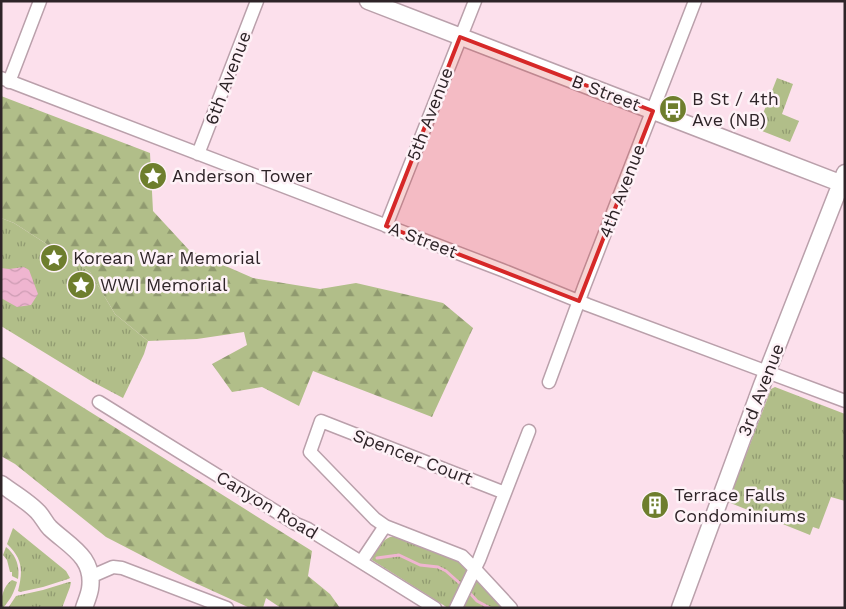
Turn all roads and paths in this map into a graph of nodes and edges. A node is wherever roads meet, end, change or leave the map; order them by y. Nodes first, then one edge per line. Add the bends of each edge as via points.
1 (40, 1) edge
2 (257, 1) edge
3 (368, 1) edge
4 (475, 1) edge
5 (696, 1) edge
6 (460, 37) junction
7 (5, 80) edge
8 (653, 111) junction
9 (198, 154) junction
10 (843, 181) edge
11 (386, 226) junction
12 (579, 301) junction
13 (767, 372) junction
14 (549, 382) dead end
15 (845, 401) edge
16 (99, 402) dead end
17 (529, 431) dead end
18 (1, 484) edge
19 (505, 493) junction
20 (1, 497) edge
21 (385, 526) junction
22 (48, 527) junction
23 (361, 562) junction
24 (475, 568) junction
25 (90, 577) junction
26 (462, 597) edge
27 (84, 608) edge
28 (227, 608) edge
29 (435, 608) edge
30 (511, 608) edge
31 (680, 608) edge

1 - 7 street
2 - 9 street, 6th Avenue
3 - 6 street, B Street
4 - 6 street, 5th Avenue
5 - 8 street, 4th Avenue
6 - 8 street, B Street
6 - 11 street, 5th Avenue
7 - 9 street, A Street
8 - 10 street, B Street
8 - 12 street, 4th Avenue
9 - 11 street, A Street
10 - 13 street, 3rd Avenue
11 - 12 street, A Street
12 - 13 street, A Street
12 - 14 street, 4th Avenue
13 - 15 street, A Street
13 - 31 street, 3rd Avenue
16 - 23 street, Canyon Road
17 - 19 street
18 - 22 street via 38,512
19 - 21 street, Spencer Court via 321,421 310,452 369,514
19 - 24 street
20 - 22 street via 32,520
21 - 23 street
21 - 24 street via 458,554
22 - 25 street via 82,556
23 - 29 street, Canyon Road
24 - 26 street
24 - 30 street
25 - 27 street
25 - 28 street via 113,567 122,568

